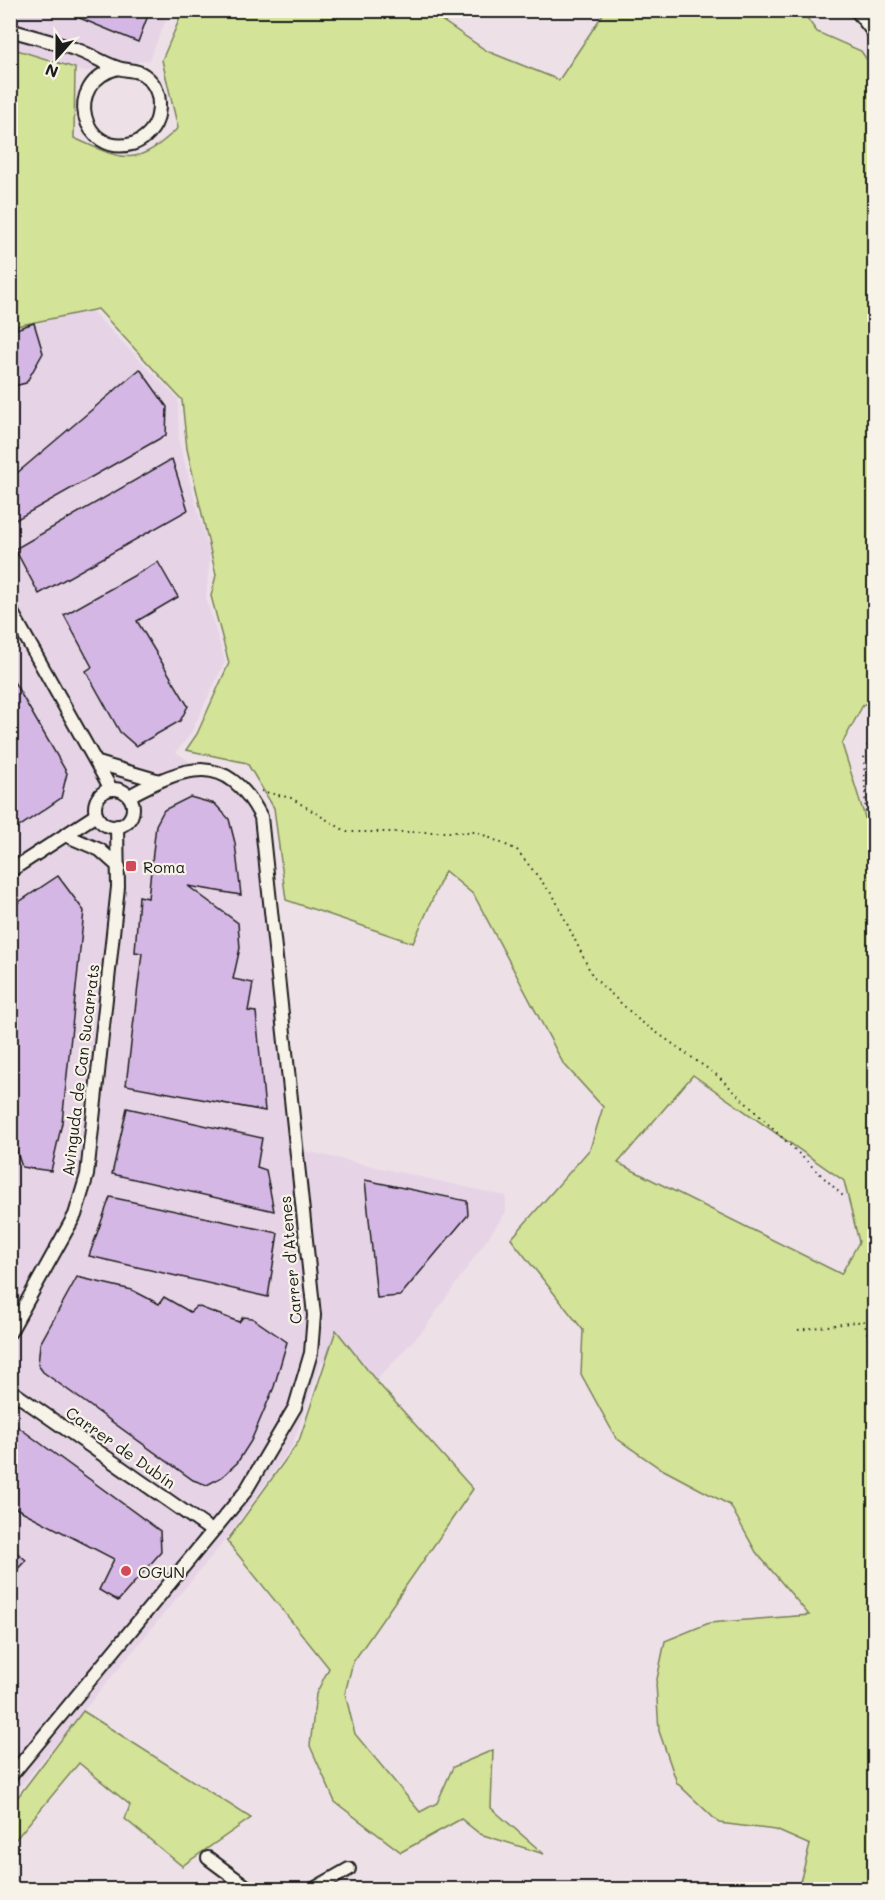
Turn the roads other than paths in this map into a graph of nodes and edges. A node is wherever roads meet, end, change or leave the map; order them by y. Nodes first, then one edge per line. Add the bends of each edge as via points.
1 (856, 10) edge
2 (10, 30) edge
3 (874, 33) edge
4 (118, 68) junction
5 (10, 609) edge
6 (98, 763) junction
7 (156, 780) junction
8 (111, 789) junction
9 (129, 796) junction
10 (96, 815) junction
11 (117, 826) junction
12 (65, 835) junction
13 (119, 867) junction
14 (10, 871) edge
15 (10, 1332) edge
16 (10, 1390) edge
17 (212, 1531) junction
18 (10, 1777) edge
19 (208, 1858) dead end
20 (349, 1869) dead end
21 (251, 1890) edge
22 (312, 1890) edge

1 - 3 street
2 - 4 street via 81,51
4 - 4 street via 98,76 89,86 83,111 86,123 97,136 115,145 128,145 148,134 157,122 160,103 153,84 143,75
5 - 6 street
6 - 7 street
6 - 8 street
7 - 9 street, Carrer d'Atenes
7 - 17 street, Carrer d'Atenes via 201,769 231,777 252,798 261,817 314,1315 311,1353 295,1407 245,1492
8 - 9 street
8 - 10 street via 97,798
9 - 11 street via 132,815
10 - 11 street via 105,825
10 - 12 street
11 - 13 street, Avinguda de Can Sucarrats
12 - 13 street via 100,850
12 - 14 street
13 - 15 street, Avinguda de Can Sucarrats via 87,1174 75,1215
16 - 17 street, Carrer de Dubín
17 - 18 street, Carrer d'Atenes
19 - 21 street
20 - 22 street

